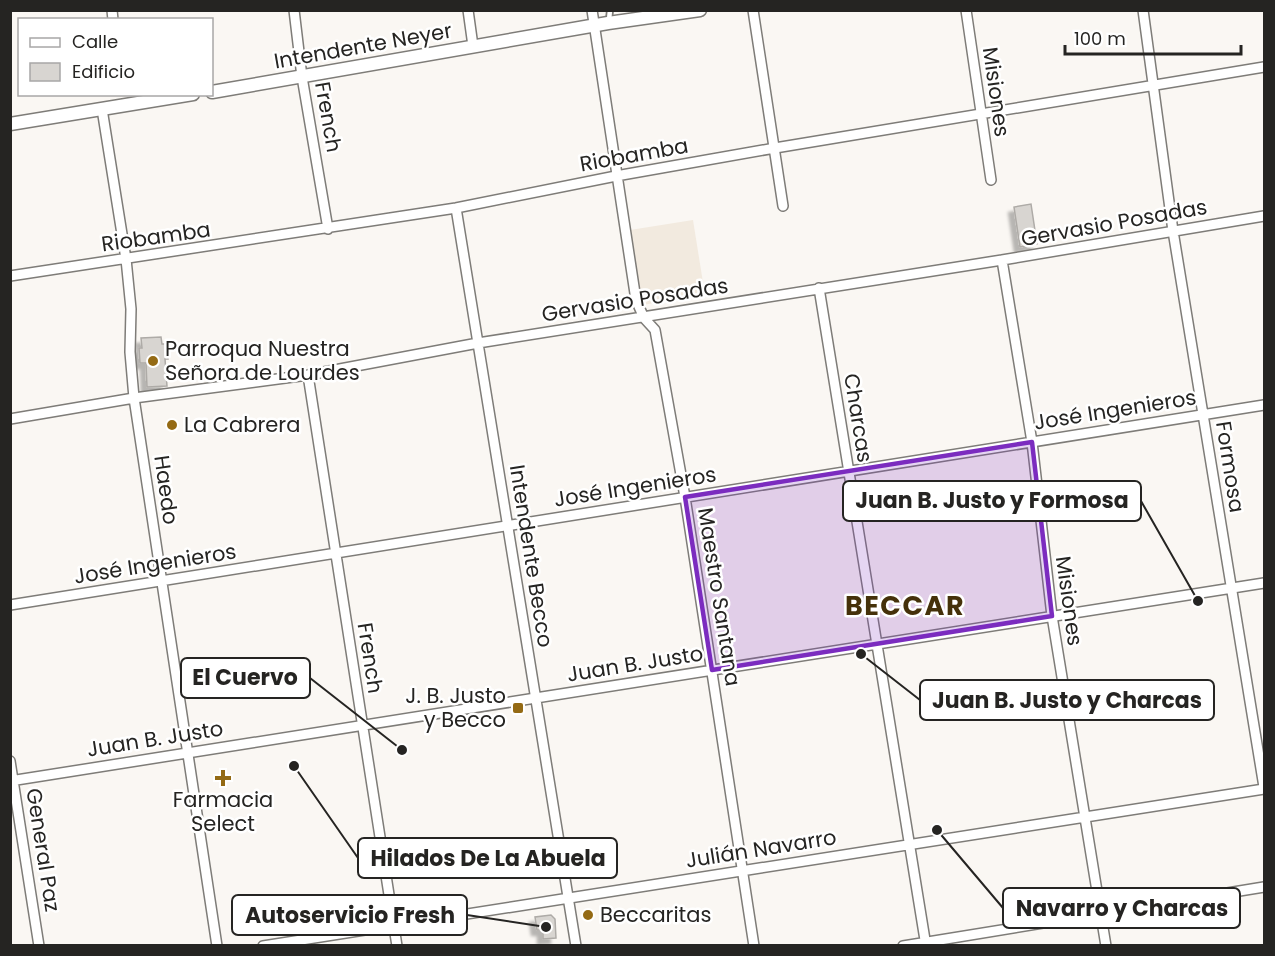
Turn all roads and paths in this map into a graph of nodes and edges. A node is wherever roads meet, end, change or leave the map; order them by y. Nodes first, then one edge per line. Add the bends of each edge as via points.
1 (294, 10) edge
2 (468, 10) edge
3 (592, 10) edge
4 (700, 10) edge
5 (753, 10) edge
6 (966, 10) edge
7 (1143, 10) edge
8 (609, 17) edge
9 (594, 26) junction
10 (473, 46) junction
11 (1264, 67) edge
12 (302, 77) junction
13 (1154, 85) junction
14 (213, 92) edge
15 (170, 96) edge
16 (124, 100) edge
17 (102, 109) junction
18 (980, 113) junction
19 (10, 124) edge
20 (775, 148) junction
21 (616, 176) junction
22 (991, 180) dead end
23 (783, 206) dead end
24 (456, 208) junction
25 (1264, 216) edge
26 (328, 229) junction
27 (1173, 231) junction
28 (126, 259) junction
29 (1002, 260) junction
30 (10, 276) edge
31 (819, 288) junction
32 (644, 318) junction
33 (478, 343) junction
34 (308, 375) junction
35 (134, 398) junction
36 (1264, 405) edge
37 (1204, 415) junction
38 (10, 419) edge
39 (1032, 442) junction
40 (849, 471) junction
41 (685, 497) junction
42 (507, 525) junction
43 (336, 553) junction
44 (161, 581) junction
45 (1264, 583) edge
46 (1232, 588) junction
47 (10, 605) edge
48 (1052, 616) junction
49 (877, 644) junction
50 (712, 670) junction
51 (536, 697) junction
52 (362, 725) junction
53 (186, 752) junction
54 (10, 761) edge
55 (12, 780) edge
56 (1264, 788) edge
57 (1085, 816) junction
58 (909, 844) junction
59 (743, 870) junction
60 (1264, 886) edge
61 (568, 897) junction
62 (1101, 913) junction
63 (393, 924) junction
64 (926, 944) edge
65 (39, 945) edge
66 (217, 945) edge
67 (263, 945) edge
68 (397, 945) edge
69 (576, 945) edge
70 (754, 945) edge
71 (903, 945) edge
72 (1106, 945) edge

1 - 12 street, French
2 - 10 street
3 - 9 street, Maestro Santana
4 - 8 street, Intendente Neyer
5 - 20 street
6 - 18 street, Misiones
7 - 13 street, Formosa
8 - 9 street, Intendente Neyer
9 - 10 street, Intendente Neyer
9 - 21 street, Maestro Santana
10 - 12 street, Intendente Neyer
11 - 13 street, Riobamba
12 - 14 street, Intendente Neyer
12 - 26 street, French
13 - 18 street, Riobamba
13 - 27 street, Formosa
15 - 16 street
16 - 17 street
17 - 19 street
17 - 28 street, Haedo
18 - 20 street, Riobamba
18 - 22 street, Misiones
20 - 21 street, Riobamba
20 - 23 street
21 - 24 street, Riobamba
21 - 32 street, Maestro Santana via 636,300
24 - 26 street, Riobamba
24 - 33 street, Intendente Becco
25 - 27 street, Gervasio Posadas
26 - 28 street, Riobamba
27 - 29 street, Gervasio Posadas
27 - 37 street, Formosa
28 - 30 street, Riobamba
28 - 35 street, Haedo
29 - 31 street, Gervasio Posadas
29 - 39 street, Misiones
31 - 32 street, Gervasio Posadas
31 - 40 street, Charcas
32 - 33 street, Gervasio Posadas
32 - 41 street, Maestro Santana via 655,330
33 - 34 street, Gervasio Posadas
33 - 42 street, Intendente Becco
34 - 35 street, Gervasio Posadas
34 - 43 street, French
35 - 38 street, Gervasio Posadas
35 - 44 street, Haedo
36 - 37 street, José Ingenieros
37 - 39 street, José Ingenieros
37 - 46 street, Formosa
39 - 40 street, José Ingenieros
39 - 48 street, Misiones
40 - 41 street, José Ingenieros
40 - 49 street, Charcas
41 - 42 street, José Ingenieros
41 - 50 street, Maestro Santana
42 - 43 street, José Ingenieros
42 - 51 street, Intendente Becco
43 - 44 street, José Ingenieros
43 - 52 street, French
44 - 47 street, José Ingenieros
44 - 53 street, Haedo
45 - 46 street, Juan B. Justo
46 - 48 street, Juan B. Justo
46 - 56 street, Formosa
48 - 49 street, Juan B. Justo
48 - 57 street, Misiones
49 - 50 street, Juan B. Justo
49 - 58 street, Charcas
50 - 51 street, Juan B. Justo
50 - 59 street, Maestro Santana
51 - 52 street, Juan B. Justo
51 - 61 street, Intendente Becco
52 - 53 street, Juan B. Justo
52 - 63 street, French
53 - 55 street, Juan B. Justo
53 - 66 street, Haedo
54 - 55 street, General Paz
55 - 65 street, General Paz
56 - 57 street, Julián Navarro
57 - 58 street, Julián Navarro
57 - 62 street, Misiones
58 - 59 street, Julián Navarro
58 - 64 street, Charcas
59 - 61 street, Julián Navarro
59 - 70 street, Maestro Santana
60 - 62 street
61 - 63 street, Julián Navarro
61 - 69 street, Intendente Becco
62 - 64 street
62 - 72 street, Misiones
63 - 67 street, Julián Navarro
63 - 68 street, French
64 - 71 street

